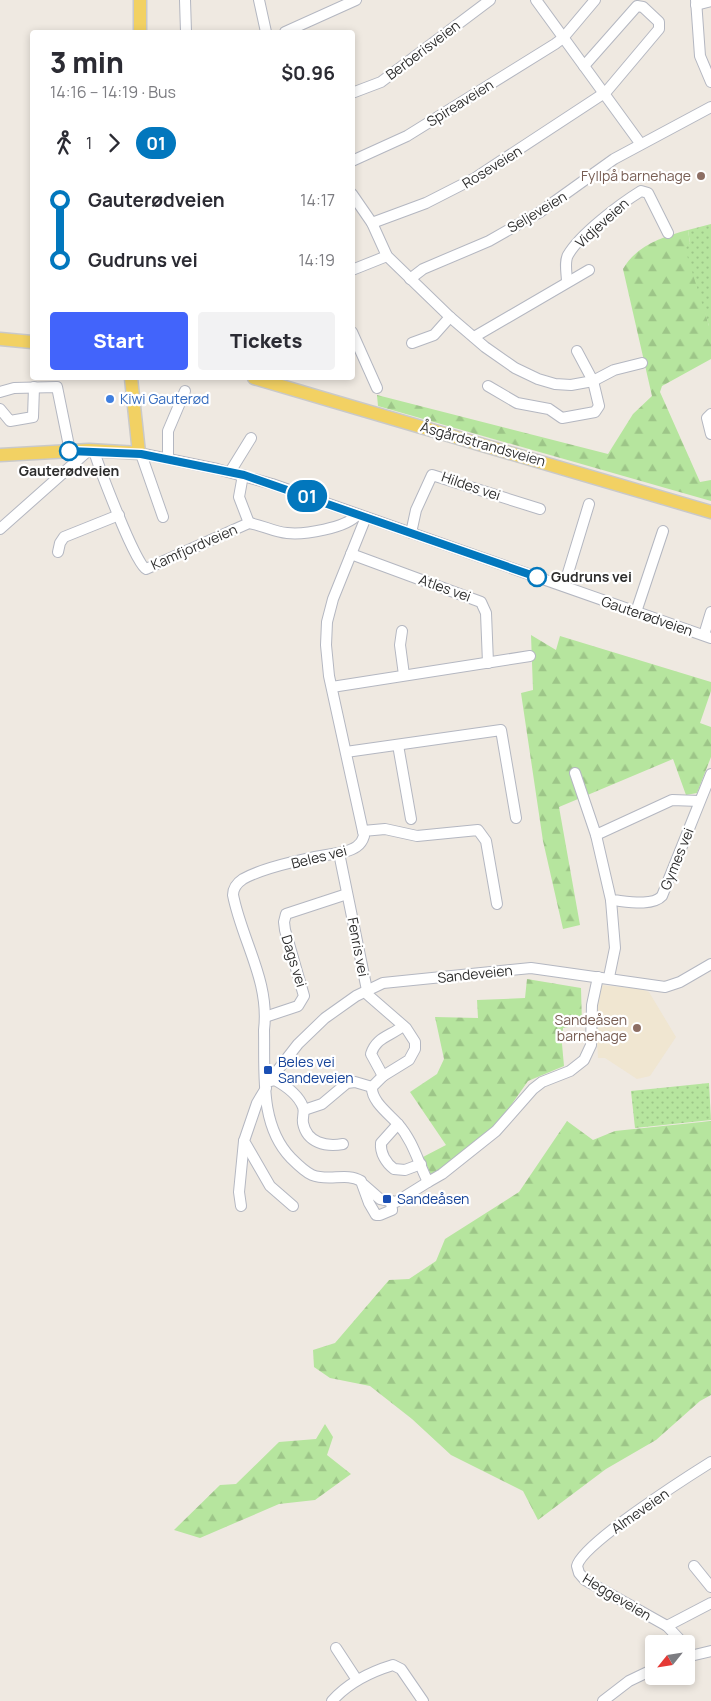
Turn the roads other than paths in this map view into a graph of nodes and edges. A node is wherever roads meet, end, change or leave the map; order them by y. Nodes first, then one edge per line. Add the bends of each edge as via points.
1 (140, 0) edge
2 (185, 0) edge
3 (259, 0) edge
4 (356, 0) edge
5 (490, 0) edge
6 (536, 0) edge
7 (595, 0) edge
8 (711, 1) edge
9 (344, 2) edge
10 (696, 2) edge
11 (140, 30) edge
12 (186, 30) edge
13 (266, 30) edge
14 (289, 30) edge
15 (563, 38) junction
16 (584, 66) junction
17 (711, 82) edge
18 (355, 92) edge
19 (604, 94) junction
20 (711, 107) edge
21 (640, 143) junction
22 (355, 160) edge
23 (355, 198) edge
24 (372, 223) junction
25 (668, 233) dead end
26 (387, 256) junction
27 (355, 269) edge
28 (589, 270) dead end
29 (410, 280) junction
30 (567, 282) junction
31 (450, 317) junction
32 (30, 337) edge
33 (474, 337) junction
34 (0, 338) edge
35 (355, 339) edge
36 (30, 342) edge
37 (412, 343) dead end
38 (577, 351) dead end
39 (642, 363) dead end
40 (131, 380) edge
41 (138, 380) edge
42 (261, 380) edge
43 (593, 381) junction
44 (488, 386) dead end
45 (34, 387) junction
46 (377, 388) dead end
47 (186, 391) dead end
48 (0, 392) edge
49 (0, 409) edge
50 (136, 411) junction
51 (711, 414) edge
52 (711, 434) edge
53 (251, 438) dead end
54 (70, 450) junction
55 (92, 450) junction
56 (140, 454) junction
57 (0, 455) edge
58 (168, 458) junction
59 (230, 472) junction
60 (244, 475) junction
61 (589, 504) dead end
62 (540, 508) dead end
63 (711, 512) edge
64 (119, 515) junction
65 (362, 516) junction
66 (163, 517) dead end
67 (249, 523) junction
68 (0, 529) edge
69 (663, 531) dead end
70 (410, 532) junction
71 (58, 552) dead end
72 (351, 554) junction
73 (564, 586) junction
74 (636, 612) junction
75 (711, 612) edge
76 (402, 631) dead end
77 (708, 636) edge
78 (530, 656) dead end
79 (488, 663) junction
80 (404, 675) junction
81 (332, 687) junction
82 (398, 745) junction
83 (346, 752) junction
84 (575, 773) dead end
85 (711, 774) edge
86 (700, 801) junction
87 (516, 818) dead end
88 (411, 819) dead end
89 (363, 831) junction
90 (596, 835) junction
91 (339, 853) junction
92 (347, 894) junction
93 (611, 900) junction
94 (497, 904) dead end
95 (711, 964) edge
96 (604, 977) junction
97 (367, 990) junction
98 (266, 1018) junction
99 (403, 1026) junction
100 (383, 1076) junction
101 (267, 1084) junction
102 (372, 1086) junction
103 (304, 1110) junction
104 (398, 1124) junction
105 (244, 1141) junction
106 (343, 1144) dead end
107 (421, 1164) junction
108 (427, 1180) junction
109 (364, 1184) junction
110 (391, 1202) junction
111 (241, 1206) dead end
112 (293, 1206) dead end
113 (711, 1462) edge
114 (576, 1566) joint
115 (694, 1566) dead end
116 (711, 1587) edge
117 (711, 1603) edge
118 (667, 1626) junction
119 (676, 1635) edge
120 (336, 1648) dead end
121 (711, 1652) edge
122 (695, 1653) edge
123 (645, 1673) edge
124 (357, 1680) junction
125 (332, 1701) edge
126 (423, 1701) edge
127 (603, 1701) edge

1 - 11 main road
2 - 12 street
3 - 13 street
4 - 9 street
5 - 18 street, Berberisveien via 381,82
6 - 15 street
7 - 15 street, Spireaveien
8 - 10 street
9 - 14 street
10 - 17 street via 700,56
15 - 16 street
15 - 22 street, Spireaveien via 407,136
16 - 19 street
16 - 19 street, Roseveien via 636,6 643,7 659,22 659,29
19 - 21 street
19 - 24 street, Roseveien via 466,183 426,203
20 - 21 street, Seljeveien
21 - 29 street, Seljeveien via 540,212 488,241 423,269
23 - 24 street
24 - 26 street
25 - 30 street, Vidjeveien via 648,193 640,191 609,214 572,251 566,260
26 - 27 street
26 - 29 street
28 - 30 street, Vidjeveien
29 - 31 street
30 - 33 street, Vidjeveien
31 - 33 street
31 - 37 street via 434,335
32 - 34 main road
33 - 43 street via 510,365 538,379 564,385
34 - 36 main road
35 - 46 street
38 - 43 street
39 - 43 street via 614,370
40 - 50 main road
41 - 50 main road
42 - 63 main road, Åsgårdstrandsveien
43 - 44 street via 599,406 597,411 562,418 549,409 517,403
45 - 48 street
45 - 49 street via 33,417 10,421
45 - 54 street via 53,385 58,389
47 - 58 street via 168,430
50 - 56 main road
51 - 52 street via 707,418
53 - 59 street
54 - 55 main road, Gauterødveien
54 - 57 main road, Gauterødveien
55 - 56 main road, Gauterødveien
55 - 64 street, Kamfjordveien
55 - 68 street
56 - 58 street, Gauterødveien
56 - 66 street
58 - 59 street, Gauterødveien
59 - 60 street, Gauterødveien
60 - 65 street, Gauterødveien
60 - 67 street via 239,497
61 - 73 street
62 - 70 street, Hildes vei via 432,475
64 - 67 street, Kamfjordveien via 140,564 146,569
64 - 71 street via 64,537
65 - 67 street, Kamfjordveien via 346,524 298,533 282,533
65 - 70 street, Gauterødveien
65 - 72 street
69 - 74 street
70 - 73 street, Gauterødveien
72 - 79 street, Atles vei via 481,602 486,613
72 - 81 street via 327,622 327,662
73 - 74 street, Gauterødveien
74 - 77 street, Gauterødveien
75 - 77 street
76 - 80 street via 400,645
78 - 79 street
79 - 80 street
80 - 81 street
81 - 83 street
82 - 83 street
82 - 87 street via 501,730
82 - 88 street
83 - 89 street
84 - 90 street
85 - 86 street, Gymes vei
86 - 90 street via 672,800
86 - 93 street, Gymes vei via 658,901
89 - 91 street, Beles vei via 360,845
89 - 94 street via 384,829 417,836 478,830 486,841
90 - 93 street
91 - 92 street, Fenris vei
91 - 98 street, Beles vei via 255,874 233,890 235,905 259,973
92 - 97 street, Fenris vei
92 - 98 street, Dags vei via 286,914 285,930 304,996 298,1006
93 - 96 street via 615,948
95 - 96 street, Sandeveien via 665,987
96 - 97 street, Sandeveien via 531,968 395,981
96 - 108 street via 592,1005 591,1045 584,1060 570,1071 542,1082 496,1131 442,1174
97 - 99 street, Fenris vei via 373,1001
97 - 101 street, Sandeveien via 321,1022 298,1044
98 - 101 street, Beles vei
99 - 100 street via 373,1047 372,1054
99 - 100 street, Fenris vei via 414,1038 415,1049 409,1060
100 - 102 street, Fenris vei
101 - 103 street via 275,1080 290,1089
101 - 105 street, Sandeveien
101 - 109 street, Beles vei via 268,1111 274,1134 295,1163 312,1175 349,1177
102 - 103 street via 347,1083 322,1104
102 - 104 street via 376,1099
103 - 106 street via 303,1123 313,1139 325,1146
104 - 107 street via 412,1143
104 - 107 street via 381,1143 387,1162 394,1169 405,1170
105 - 111 street, Sandeveien via 239,1192
105 - 112 street via 270,1186
107 - 108 street
108 - 110 street via 402,1199
109 - 110 street, Beles vei via 380,1199
109 - 110 street via 376,1215 392,1210
113 - 114 street, Almeveien via 605,1536
114 - 118 street, Heggeveien via 585,1580
115 - 116 street
117 - 118 street
118 - 119 street, Heggeveien
120 - 124 street
121 - 122 street
123 - 127 street
124 - 125 street
124 - 126 street via 379,1669 396,1666

